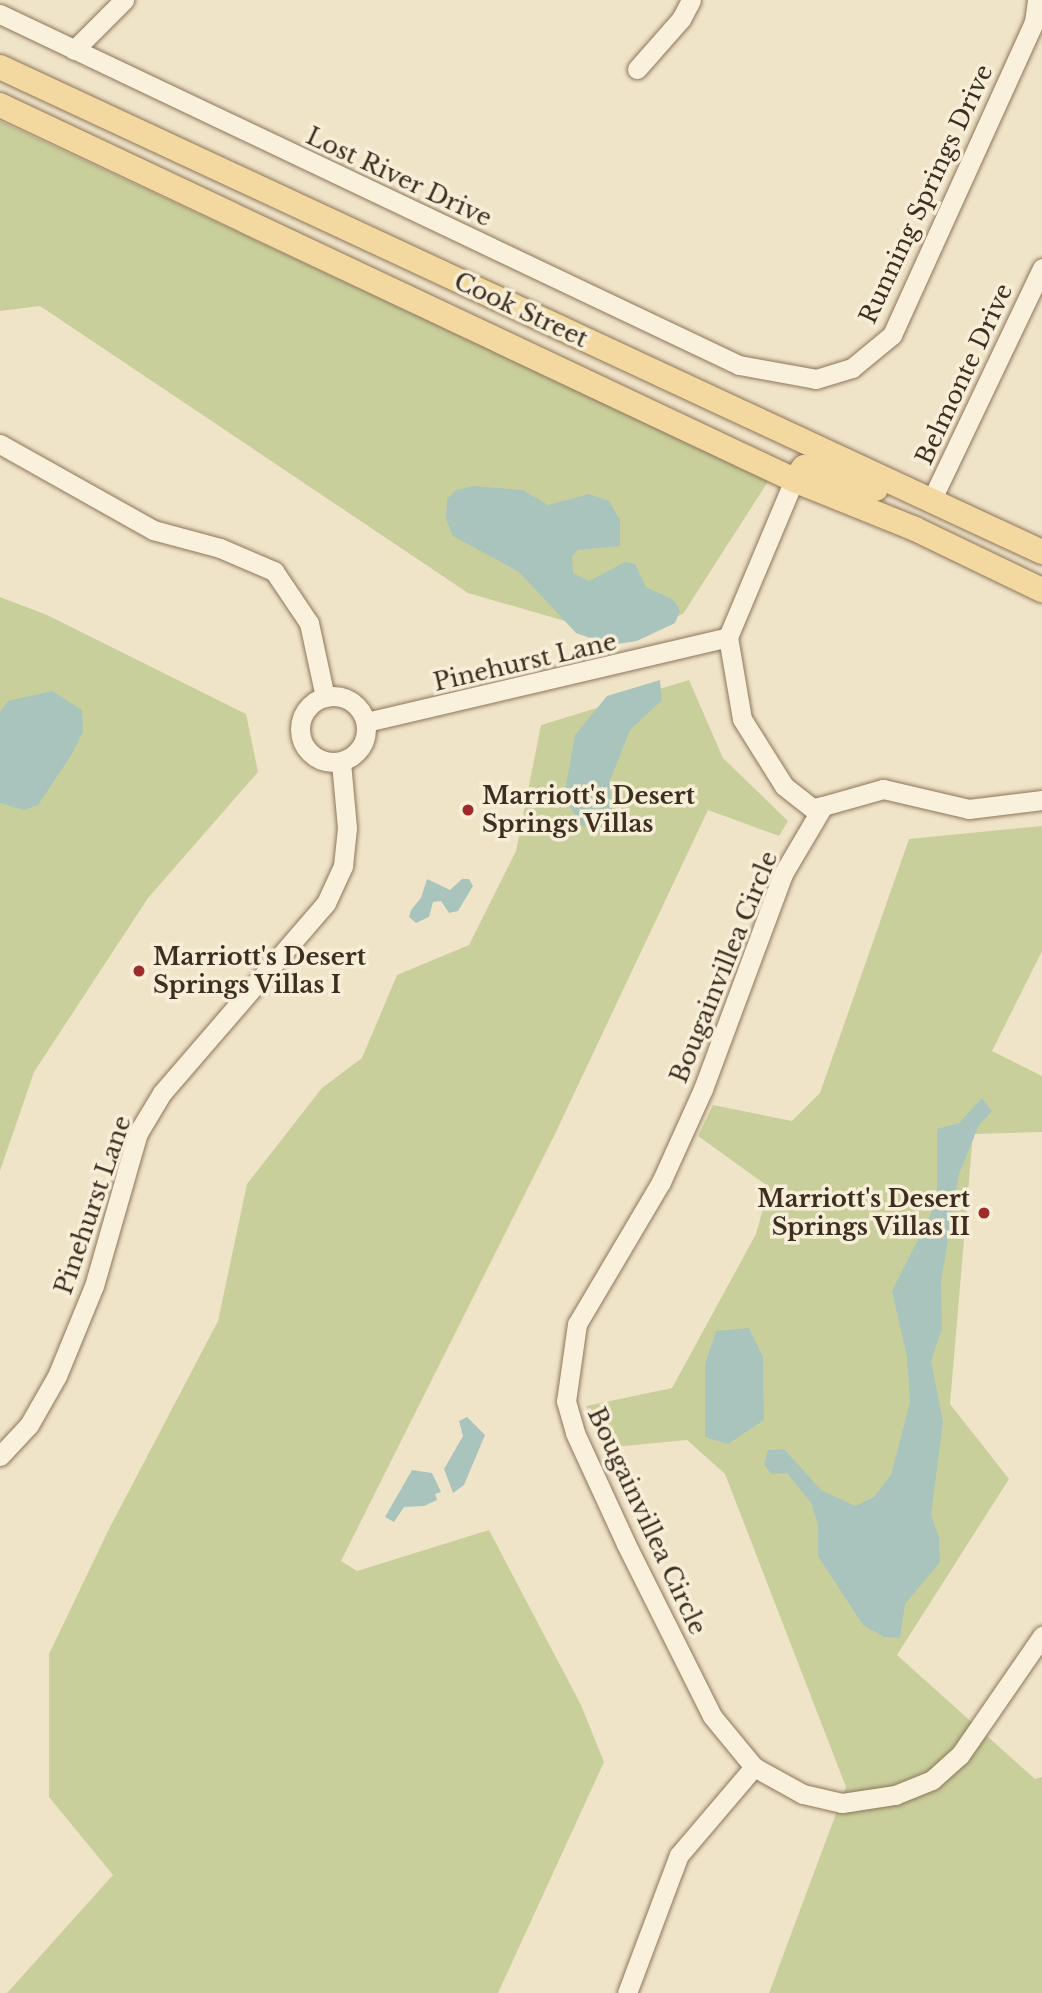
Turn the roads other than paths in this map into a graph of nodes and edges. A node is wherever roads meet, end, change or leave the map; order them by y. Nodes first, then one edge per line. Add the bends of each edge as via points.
1 (124, 0) edge
2 (691, 0) edge
3 (1037, 0) edge
4 (0, 14) edge
5 (74, 50) junction
6 (0, 67) edge
7 (637, 69) dead end
8 (0, 105) edge
9 (1042, 268) edge
10 (781, 375) joint
11 (0, 444) edge
12 (794, 480) junction
13 (931, 502) junction
14 (1042, 552) edge
15 (1042, 590) edge
16 (728, 637) junction
17 (325, 697) junction
18 (366, 722) junction
19 (341, 762) junction
20 (1042, 800) edge
21 (823, 806) junction
22 (0, 1456) edge
23 (1042, 1636) edge
24 (754, 1767) junction
25 (627, 1993) edge

1 - 5 street
2 - 7 street via 681,19
3 - 10 street, Running Springs Drive via 1034,22 892,335 852,368 816,379
4 - 5 street, Lost River Drive
5 - 10 street, Lost River Drive via 739,365
6 - 13 main road, Cook Street
8 - 12 main road, Cook Street
9 - 13 street, Belmonte Drive
11 - 17 street via 153,530 220,548 274,571 309,623
12 - 13 main road via 804,467 817,469
12 - 15 main road, Cook Street via 915,529
12 - 16 street
13 - 14 main road, Cook Street
16 - 18 street, Pinehurst Lane
16 - 21 street via 742,719 784,786 812,808
17 - 18 street via 346,698
17 - 19 street via 302,717 301,738 321,760
18 - 19 street via 358,751
19 - 22 street, Pinehurst Lane via 347,828 343,866 327,903 156,1103 138,1133 94,1286 57,1376 29,1425
20 - 21 street via 969,809 883,789
21 - 24 street, Bougainvillea Circle via 783,874 703,1089 661,1182 577,1324 566,1401 575,1433 626,1544 712,1716
23 - 24 street, Bougainvillea Circle via 960,1755 932,1780 895,1796 842,1803 803,1794
24 - 25 street via 679,1855

